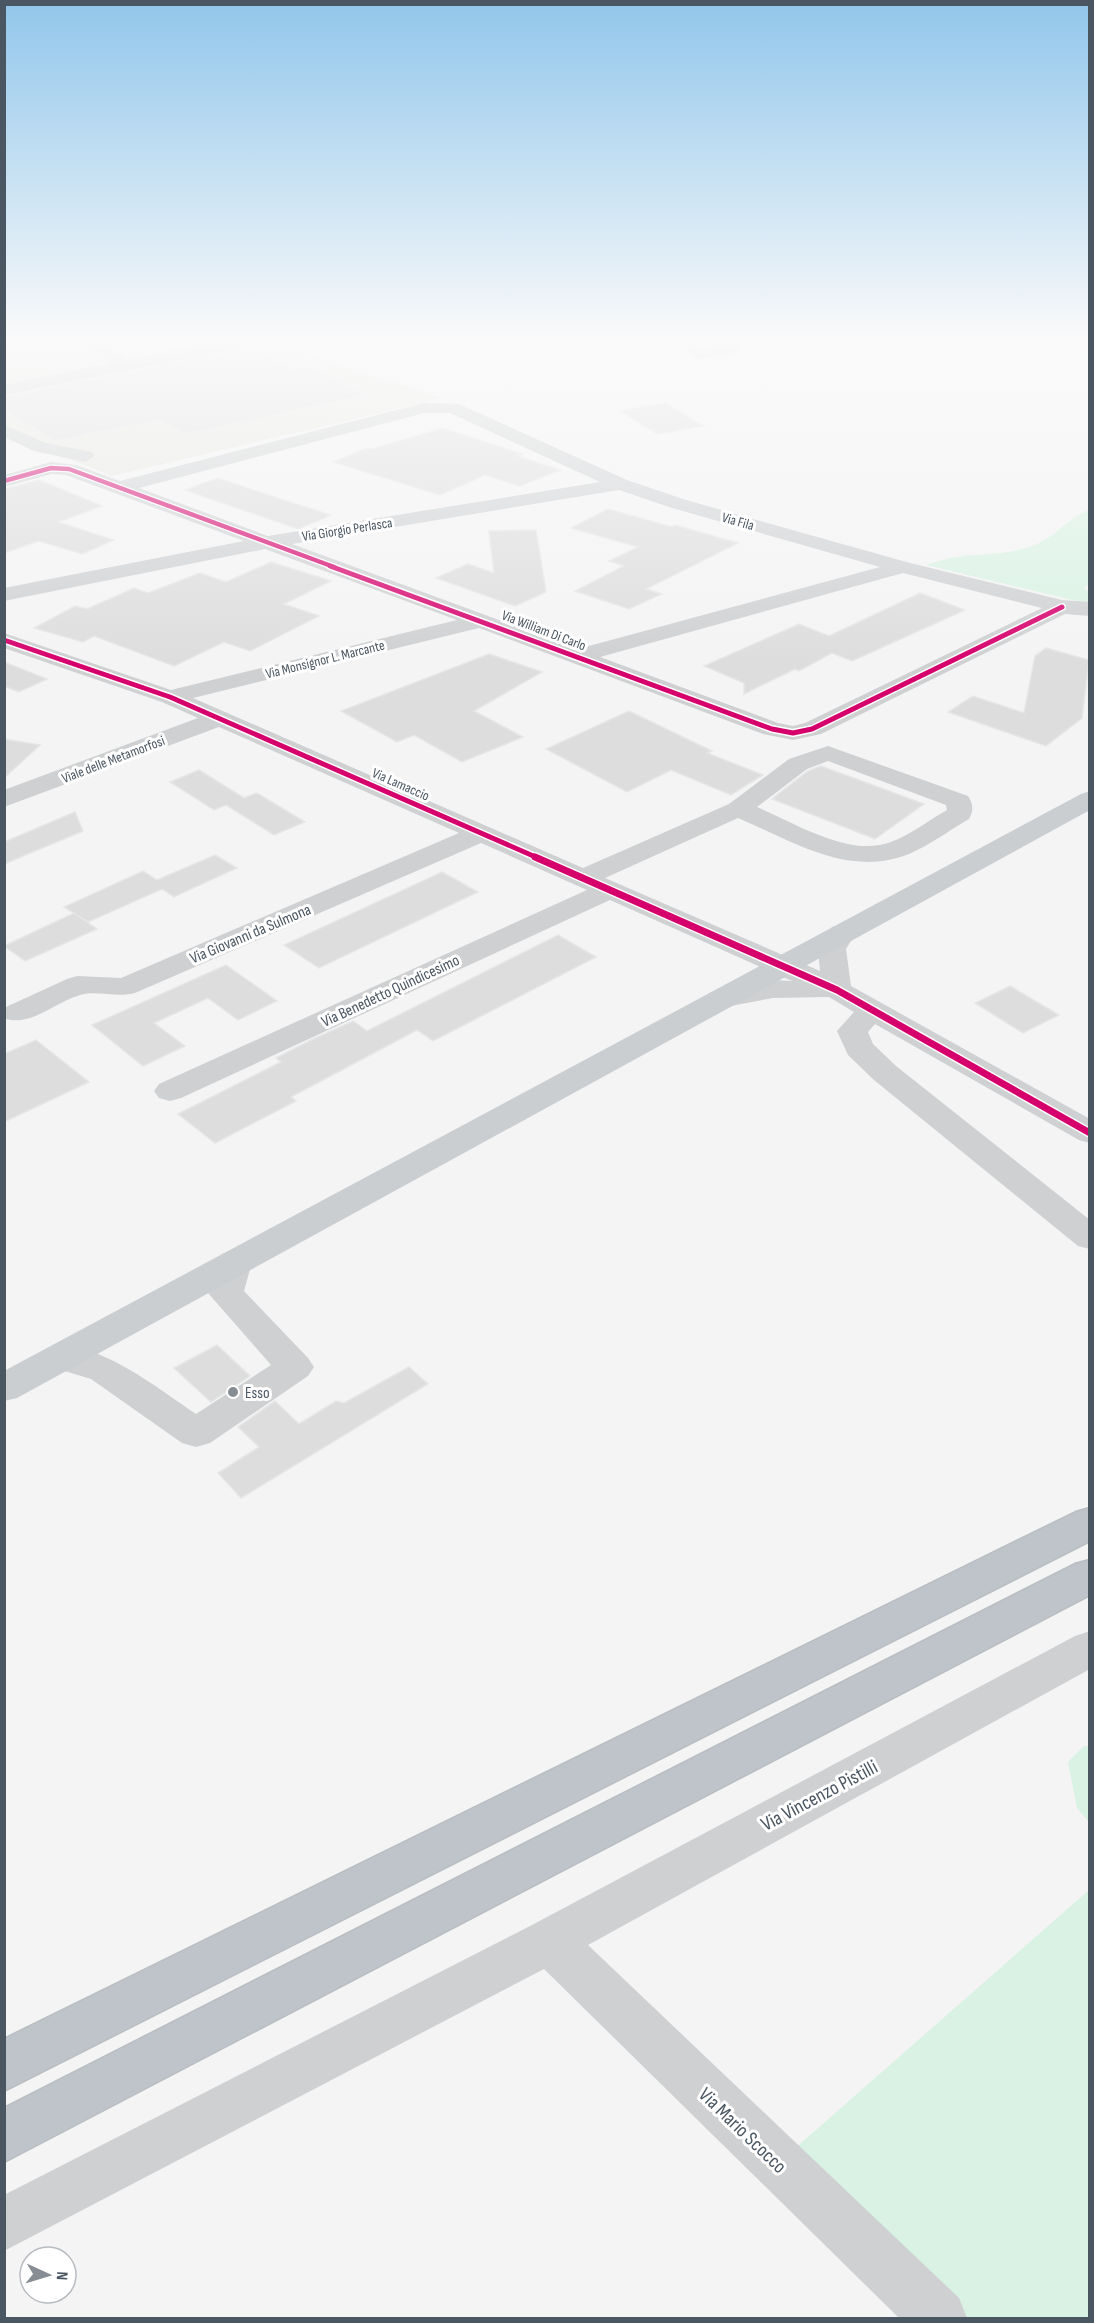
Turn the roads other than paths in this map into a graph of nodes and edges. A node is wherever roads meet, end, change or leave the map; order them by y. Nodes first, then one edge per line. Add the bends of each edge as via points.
1 (44, 447) edge
2 (201, 447) edge
3 (238, 447) edge
4 (275, 447) edge
5 (545, 447) edge
6 (183, 452) dead end
7 (250, 454) junction
8 (118, 477) junction
9 (4, 481) edge
10 (620, 484) junction
11 (268, 542) junction
12 (903, 567) junction
13 (4, 595) edge
14 (1062, 607) junction
15 (1089, 609) edge
16 (481, 621) junction
17 (4, 640) edge
18 (576, 657) junction
19 (170, 697) junction
20 (221, 718) junction
21 (4, 799) edge
22 (1089, 799) edge
23 (738, 809) junction
24 (480, 834) junction
25 (582, 878) junction
26 (609, 890) junction
27 (842, 933) junction
28 (782, 966) junction
29 (837, 990) junction
30 (720, 999) junction
31 (872, 1010) junction
32 (17, 1013) dead end
33 (170, 1090) dead end
34 (1089, 1133) edge
35 (1089, 1238) edge
36 (234, 1262) junction
37 (61, 1357) junction
38 (4, 1388) edge
39 (1089, 1523) edge
40 (1089, 1576) edge
41 (1089, 1648) edge
42 (549, 1941) junction
43 (4, 2066) edge
44 (4, 2136) edge
45 (4, 2224) edge
46 (939, 2319) edge

1 - 8 street via 79,453
2 - 6 street
3 - 7 street
4 - 7 street, Via Fila
5 - 10 street, Via Fila
7 - 8 street, Via Fila
8 - 9 street, Via William Di Carlo via 51,468
8 - 11 street, Via William Di Carlo
10 - 11 street, Via Giorgio Perlasca
10 - 12 street, Via Fila
11 - 13 street, Via Giorgio Perlasca
11 - 16 street, Via William Di Carlo
12 - 14 street, Via Fila
12 - 18 street
14 - 15 street, Via Fila
14 - 18 street, Via William Di Carlo via 812,729 793,733 772,729
16 - 18 street, Via William Di Carlo
16 - 19 street, Via Monsignor L. Marcante
17 - 19 street, Via Lamaccio
19 - 20 street, Via Lamaccio
20 - 21 street, Viale delle Metamorfosi
20 - 24 street, Via Lamaccio
22 - 27 main road
23 - 23 street via 798,764 828,753 959,801 960,813 900,849 869,855 846,854
23 - 25 street
24 - 25 street, Via Lamaccio
24 - 32 street, Via Giovanni da Sulmona via 125,987 77,985
25 - 26 street, Via Lamaccio
26 - 28 street, Via Lamaccio
26 - 33 street, Via Benedetto Quindicesimo
27 - 28 main road
27 - 29 street via 832,949
28 - 29 street, Via Lamaccio
28 - 30 main road
29 - 30 street via 773,989
29 - 31 street, Via Lamaccio
30 - 36 main road
31 - 34 street, Via Lamaccio
31 - 35 street via 852,1031 859,1048
36 - 37 main road
36 - 37 street via 226,1293 295,1367 196,1433 104,1370
37 - 38 main road
39 - 43 highway
40 - 44 highway
41 - 42 street, Via Vincenzo Pistilli
42 - 45 street, Via Vincenzo Pistilli
42 - 46 street, Via Mario Scocco

